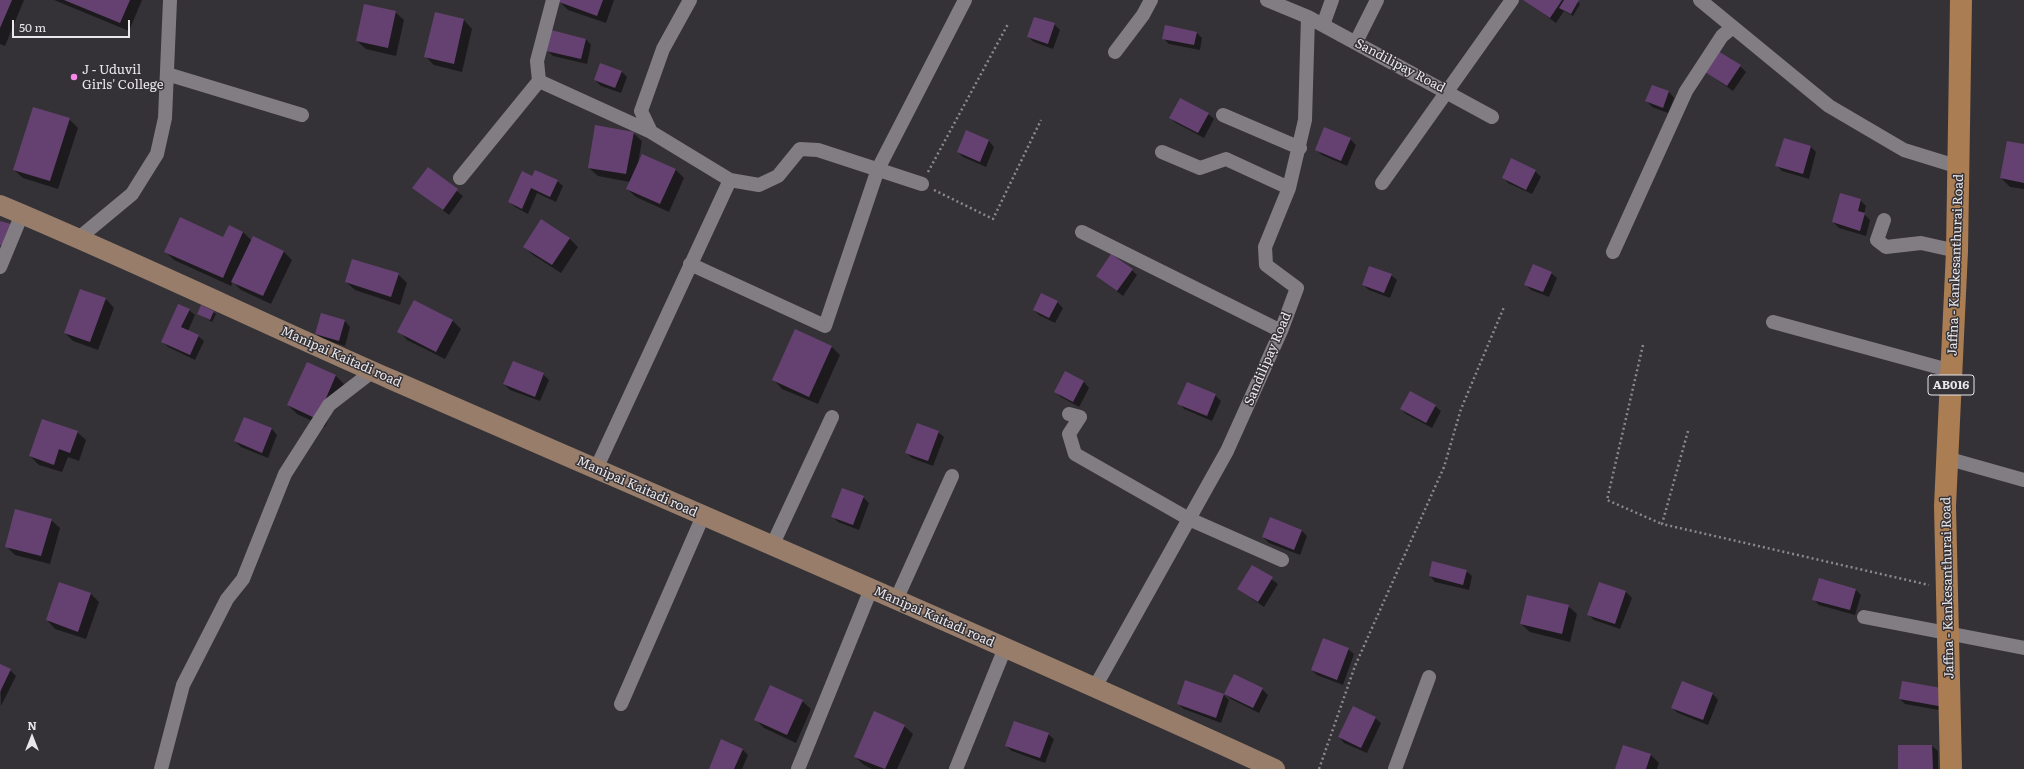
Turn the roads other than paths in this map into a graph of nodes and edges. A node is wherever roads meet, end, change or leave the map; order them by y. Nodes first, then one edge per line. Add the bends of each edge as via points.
1 (170, 0) edge
2 (553, 0) edge
3 (690, 0) edge
4 (965, 0) edge
5 (1151, 0) edge
6 (1267, 0) edge
7 (1332, 0) edge
8 (1377, 0) edge
9 (1512, 0) edge
10 (1700, 0) edge
11 (1961, 0) edge
12 (1308, 17) junction
13 (1323, 25) junction
14 (1733, 27) junction
15 (1356, 42) junction
16 (1116, 52) dead end
17 (167, 74) junction
18 (539, 81) junction
19 (1447, 91) junction
20 (1223, 115) dead end
21 (302, 116) dead end
22 (1492, 117) dead end
23 (651, 132) junction
24 (1300, 148) junction
25 (1162, 152) dead end
26 (1959, 167) junction
27 (878, 169) junction
28 (460, 178) dead end
29 (730, 180) junction
30 (1382, 183) dead end
31 (922, 184) road end
32 (1289, 188) junction
33 (0, 205) edge
34 (22, 214) junction
35 (1884, 220) dead end
36 (1082, 232) dead end
37 (79, 238) junction
38 (1957, 251) junction
39 (1613, 252) dead end
40 (690, 264) junction
41 (0, 268) edge
42 (1774, 322) dead end
43 (1281, 331) junction
44 (1952, 371) junction
45 (372, 372) junction
46 (1069, 414) dead end
47 (832, 417) dead end
48 (1946, 458) junction
49 (596, 469) junction
50 (952, 476) dead end
51 (2024, 480) edge
52 (703, 516) junction
53 (1189, 519) junction
54 (772, 546) junction
55 (1282, 560) dead end
56 (871, 589) junction
57 (896, 600) junction
58 (1864, 617) dead end
59 (1949, 633) junction
60 (1005, 648) junction
61 (2024, 648) edge
62 (1429, 677) dead end
63 (1095, 687) junction
64 (621, 704) dead end
65 (161, 769) edge
66 (798, 769) edge
67 (956, 769) edge
68 (1275, 769) edge
69 (1395, 769) edge
70 (1951, 769) edge

1 - 17 street
2 - 18 street via 537,61
3 - 23 street via 663,49 642,111
4 - 27 street
5 - 16 street
6 - 12 street, Sandilipay Road
7 - 13 street
8 - 15 street
9 - 19 street
10 - 14 street
11 - 26 main road, Jaffna - Kankesanthurai Road / AB016
12 - 13 street, Sandilipay Road
12 - 24 street, Sandilipay Road via 1305,120
13 - 15 street, Sandilipay Road
14 - 26 street via 1829,106 1904,150
14 - 39 street via 1722,36 1686,92
15 - 19 street, Sandilipay Road
17 - 21 street
17 - 37 street via 165,118 157,154 132,194
18 - 23 street
18 - 28 street
19 - 22 street, Sandilipay Road
19 - 30 street
20 - 24 street
23 - 29 street
24 - 32 street, Sandilipay Road
25 - 32 street via 1200,168 1226,159
26 - 38 main road, Jaffna - Kankesanthurai Road / AB016
27 - 29 street via 818,150 800,149 778,176 759,185
27 - 31 street
27 - 40 street via 825,326
29 - 40 street
32 - 43 street, Sandilipay Road via 1265,247 1266,265 1297,288
33 - 34 main road, Manipai Kaitadi road
34 - 37 main road, Manipai Kaitadi road
34 - 41 street
35 - 38 street via 1877,240 1886,247 1921,243
36 - 43 street
37 - 45 main road, Manipai Kaitadi road
38 - 44 main road, Jaffna - Kankesanthurai Road / AB016
40 - 49 street
42 - 44 street
43 - 53 street, Sandilipay Road via 1227,451
44 - 48 main road, Jaffna - Kankesanthurai Road / AB016
45 - 49 main road, Manipai Kaitadi road
45 - 65 street via 329,405 285,474 243,579 227,599 183,685
46 - 53 street via 1080,417 1069,434 1075,454
47 - 54 street
48 - 51 street
48 - 59 main road, Jaffna - Kankesanthurai Road / AB016
49 - 52 main road, Manipai Kaitadi road
50 - 57 street
52 - 54 main road, Manipai Kaitadi road
52 - 64 street
53 - 55 street
53 - 63 street, Sandilipay Road
54 - 56 main road, Manipai Kaitadi road
56 - 57 main road, Manipai Kaitadi road
56 - 66 street
57 - 60 main road, Manipai Kaitadi road
58 - 59 street
59 - 61 street
59 - 70 main road, Jaffna - Kankesanthurai Road / AB016
60 - 63 main road, Manipai Kaitadi road
60 - 67 street
62 - 69 street
63 - 68 main road, Manipai Kaitadi road

